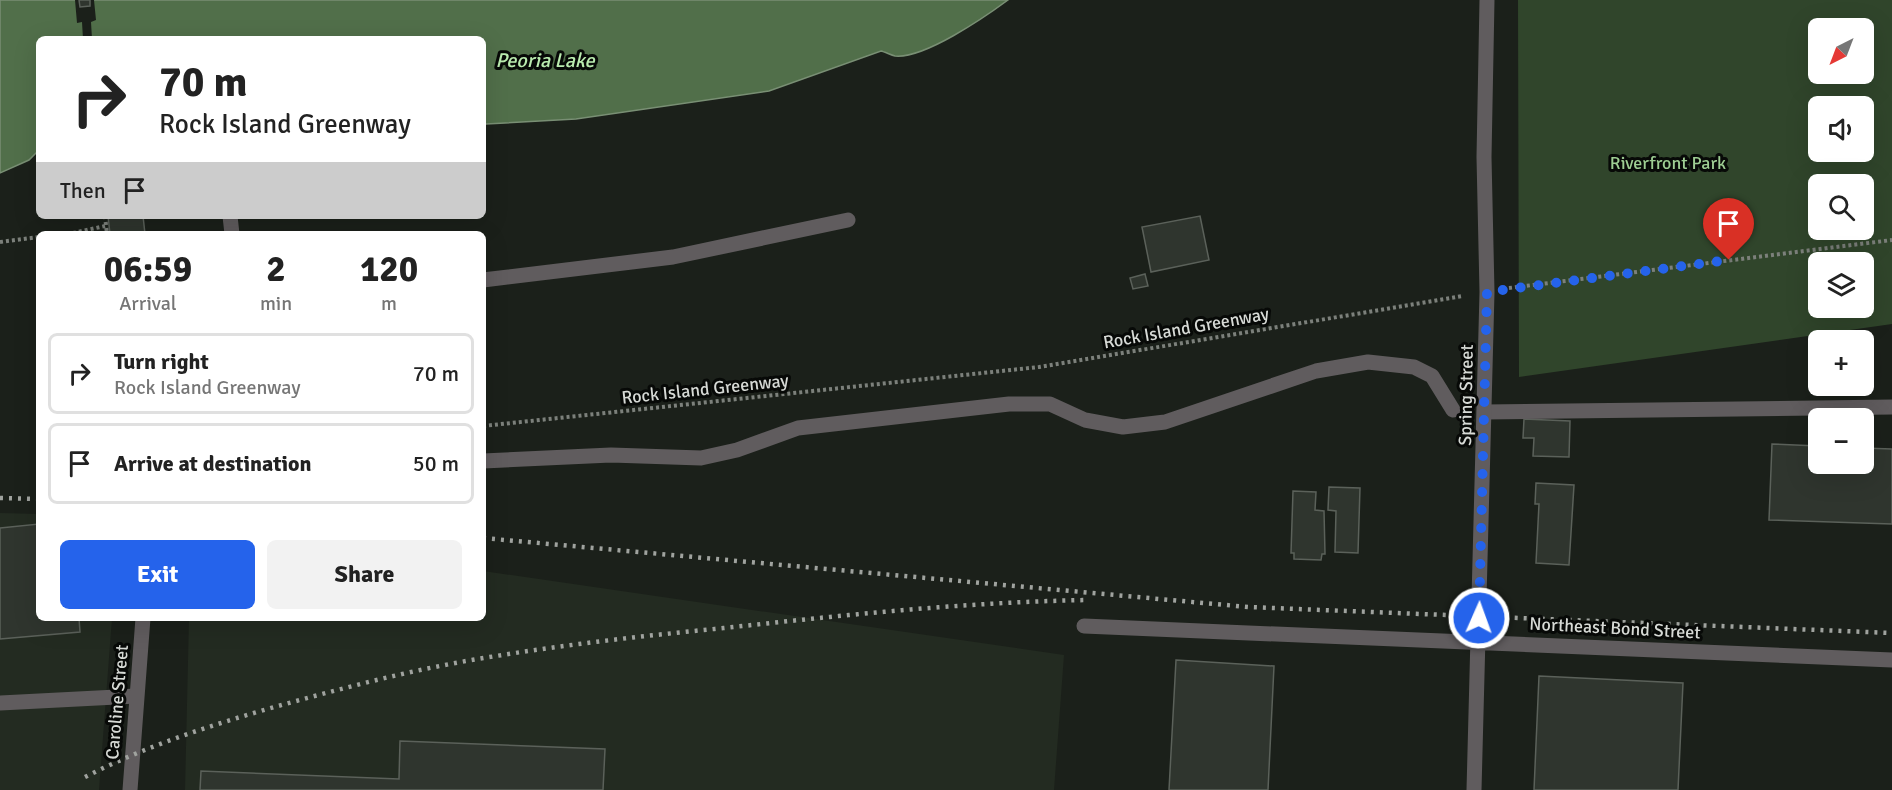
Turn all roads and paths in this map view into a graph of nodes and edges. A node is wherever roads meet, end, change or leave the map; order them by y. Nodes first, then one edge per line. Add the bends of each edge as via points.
1 (1487, 0) edge
2 (848, 220) dead end
3 (105, 226) dead end
4 (86, 231) edge
5 (36, 237) edge
6 (1892, 240) edge
7 (0, 242) edge
8 (486, 280) edge
9 (1487, 292) junction
10 (1892, 407) edge
11 (1453, 410) dead end
12 (1485, 412) junction
13 (486, 426) edge
14 (486, 461) edge
15 (143, 621) edge
16 (1084, 626) dead end
17 (1480, 641) junction
18 (1892, 660) edge
19 (136, 696) junction
20 (0, 704) edge
21 (130, 790) edge
22 (1474, 790) edge

1 - 9 street, Spring Street
2 - 8 street via 673,257
3 - 4 path
5 - 7 path
6 - 9 path, Rock Island Greenway
9 - 12 street, Spring Street
9 - 13 path, Rock Island Greenway via 1039,367
10 - 12 street
11 - 14 street via 1432,376 1414,367 1368,362 1316,371 1165,422 1123,427 1085,420 1050,404 1009,404 798,428 701,458 610,455
12 - 17 street, Spring Street
15 - 19 street, Caroline Street
16 - 17 street, Northeast Bond Street
17 - 18 street, Northeast Bond Street
17 - 22 street, Spring Street
19 - 20 street
19 - 21 street, Caroline Street

